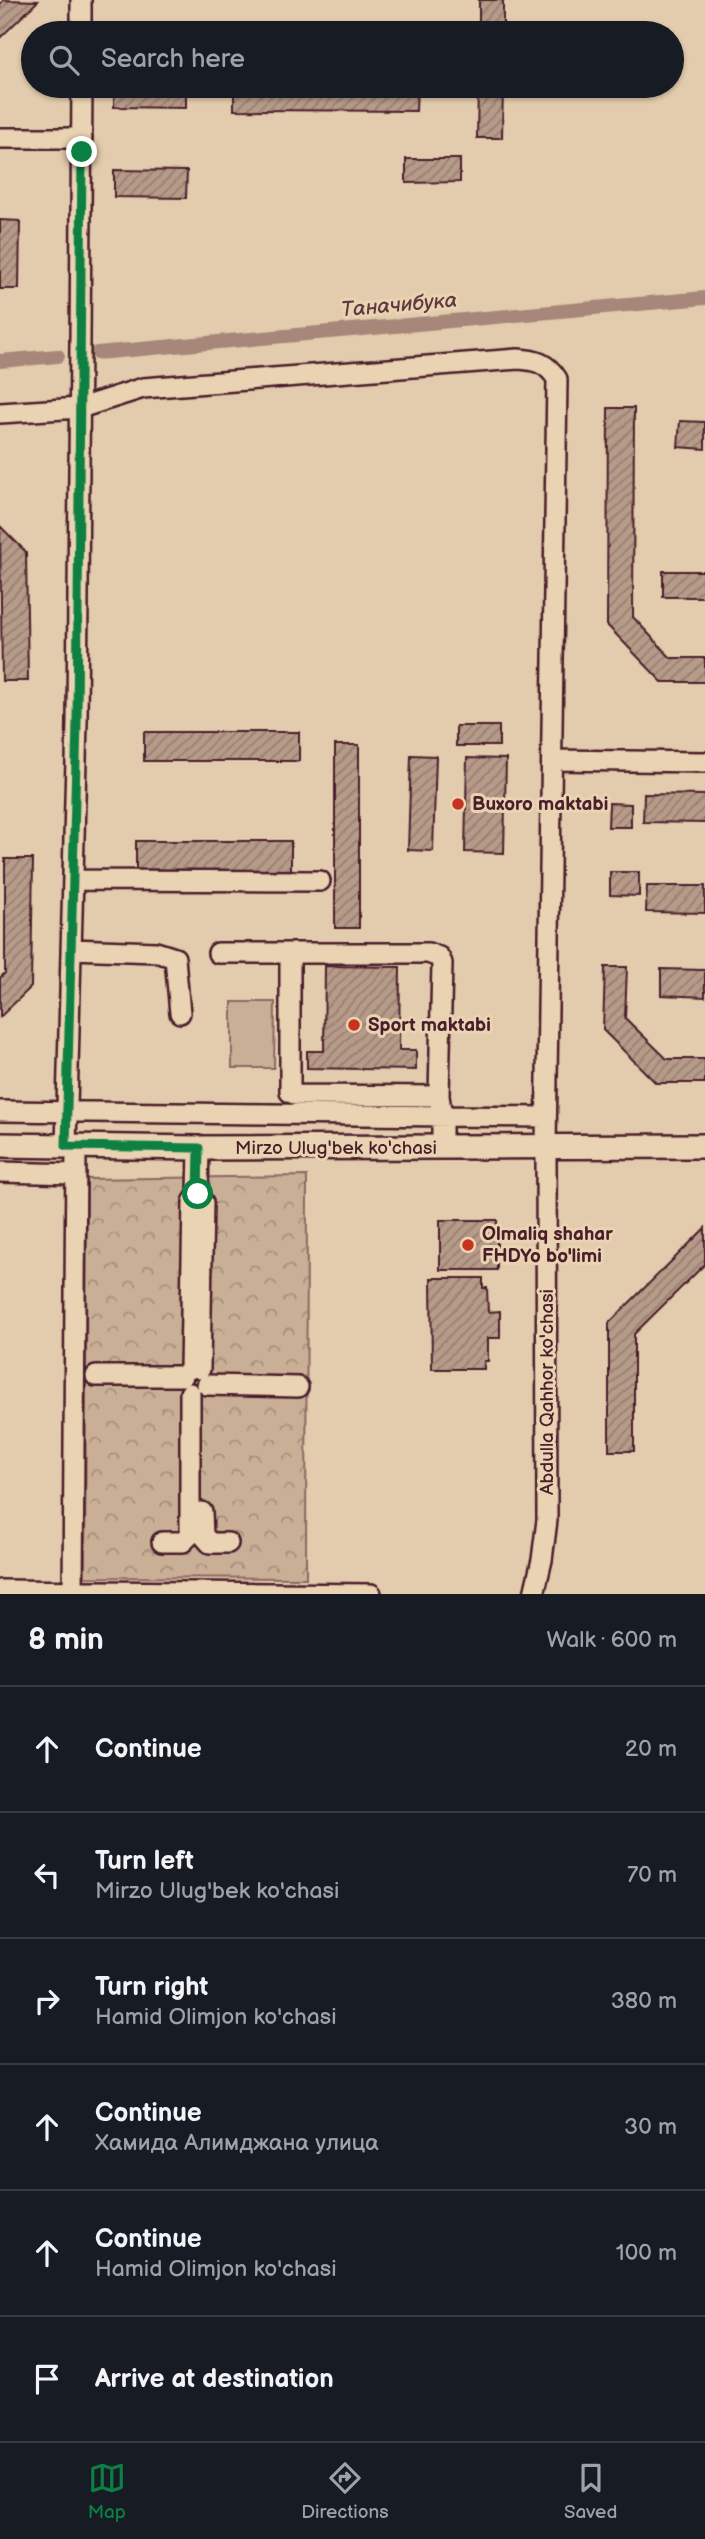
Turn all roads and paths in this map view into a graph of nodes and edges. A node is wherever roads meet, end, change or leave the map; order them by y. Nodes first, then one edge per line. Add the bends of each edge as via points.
1 (81, 0) edge
2 (81, 21) edge
3 (82, 98) edge
4 (0, 138) edge
5 (82, 138) junction
6 (80, 408) junction
7 (0, 412) edge
8 (552, 760) junction
9 (705, 762) edge
10 (73, 880) junction
11 (320, 881) dead end
12 (71, 949) junction
13 (218, 953) dead end
14 (290, 953) junction
15 (180, 1013) dead end
16 (439, 1096) junction
17 (0, 1111) edge
18 (67, 1112) junction
19 (442, 1116) junction
20 (546, 1117) junction
21 (0, 1145) edge
22 (71, 1146) junction
23 (705, 1146) edge
24 (199, 1148) junction
25 (442, 1148) junction
26 (546, 1148) junction
27 (0, 1172) edge
28 (76, 1174) junction
29 (96, 1381) dead end
30 (195, 1381) junction
31 (298, 1381) dead end
32 (162, 1542) dead end
33 (228, 1543) dead end
34 (0, 1590) edge
35 (74, 1592) edge
36 (371, 1594) edge
37 (534, 1594) edge

1 - 2 street
3 - 5 street
4 - 5 street
5 - 6 street
6 - 7 street
6 - 8 street, Abdulla Qahhor ko'chasi via 143,388 517,359 542,362 557,379
6 - 10 street
8 - 9 street
8 - 20 street, Abdulla Qahhor ko'chasi
10 - 11 street
10 - 12 street
12 - 15 street via 156,952 175,958
12 - 18 street
13 - 14 street
14 - 16 street via 290,1092
14 - 16 street via 428,953 439,957
16 - 19 street
17 - 18 street
18 - 19 street
18 - 22 street
19 - 20 street
19 - 25 street
20 - 26 street, Abdulla Qahhor ko'chasi
21 - 22 main road, Mirzo Ulug'bek ko'chasi
22 - 24 main road, Mirzo Ulug'bek ko'chasi
22 - 28 street
23 - 26 main road, Mirzo Ulug'bek ko'chasi
24 - 25 main road, Mirzo Ulug'bek ko'chasi
24 - 30 street via 198,1194 203,1202
25 - 26 main road, Mirzo Ulug'bek ko'chasi
26 - 37 street, Abdulla Qahhor ko'chasi via 547,1520
27 - 28 street
28 - 35 street
29 - 30 street
30 - 31 street
30 - 32 street via 190,1535 183,1542
30 - 33 street via 202,1535 210,1543
34 - 35 street
35 - 36 street

